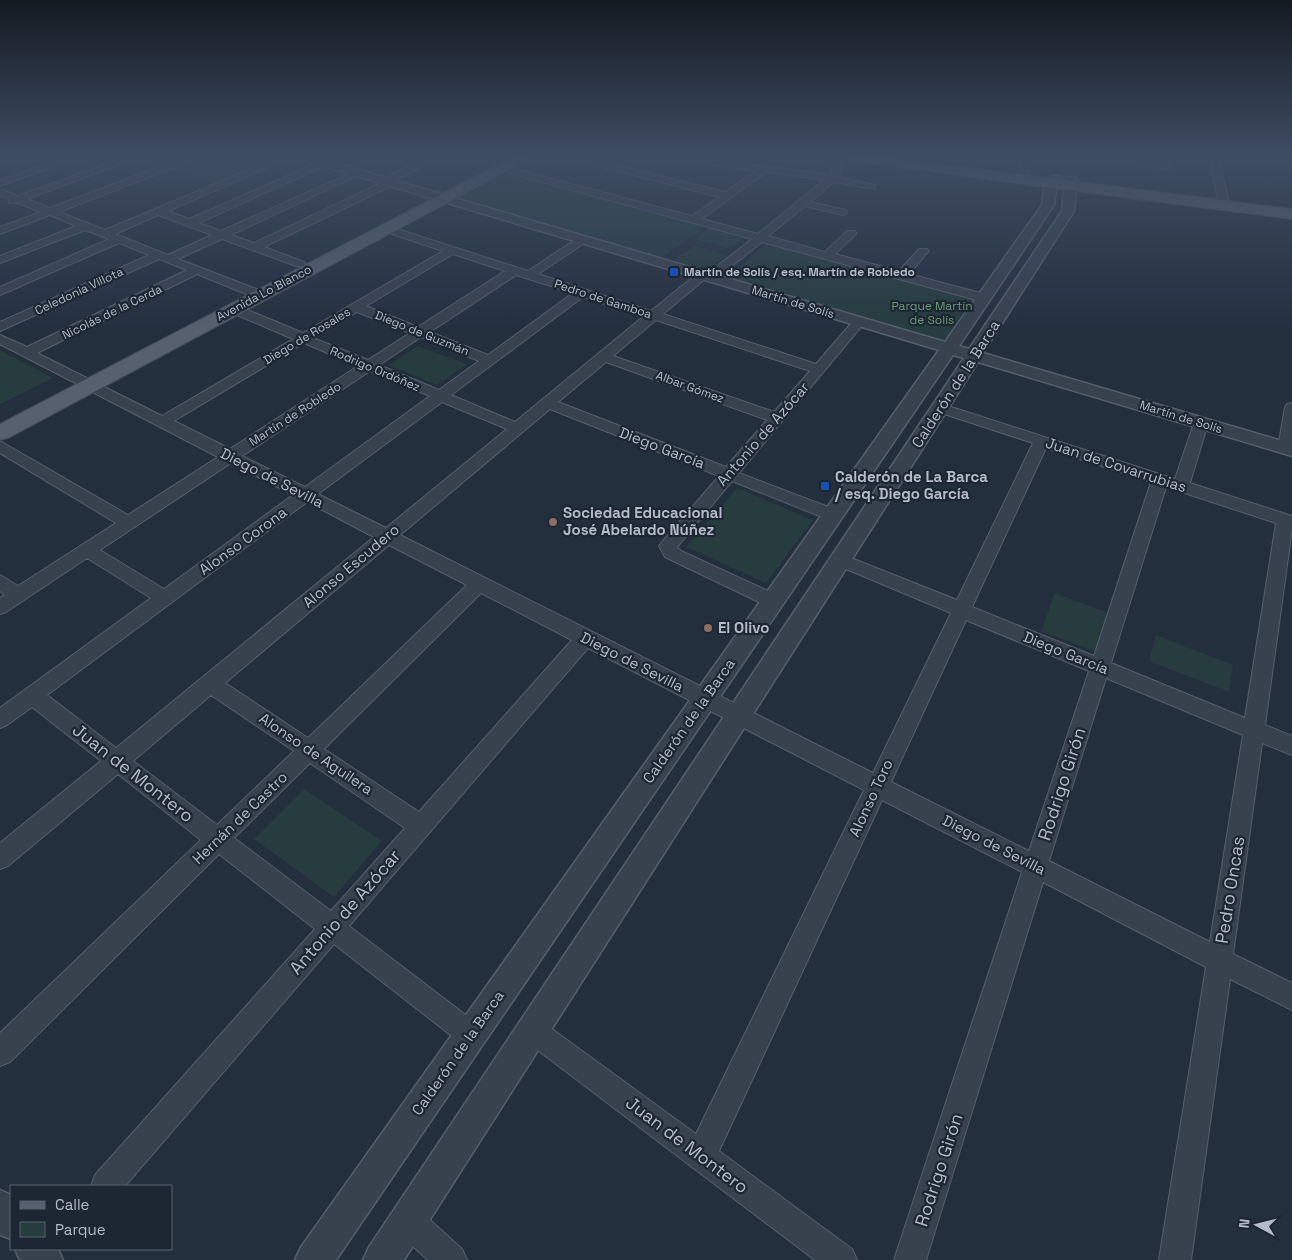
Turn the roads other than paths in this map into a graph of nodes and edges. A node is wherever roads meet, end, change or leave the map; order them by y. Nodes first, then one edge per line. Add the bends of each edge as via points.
1 (48, 213) edge
2 (52, 213) edge
3 (155, 213) edge
4 (159, 213) edge
5 (209, 213) edge
6 (270, 213) edge
7 (325, 213) edge
8 (405, 213) edge
9 (413, 213) edge
10 (491, 213) edge
11 (667, 213) edge
12 (704, 213) edge
13 (791, 213) edge
14 (1042, 213) edge
15 (1051, 213) edge
16 (1066, 215) joint
17 (694, 220) junction
18 (189, 223) junction
19 (84, 226) junction
20 (387, 229) junction
21 (0, 232) edge
22 (851, 233) dead end
23 (105, 234) junction
24 (221, 235) junction
25 (760, 238) junction
26 (119, 239) junction
27 (582, 240) junction
28 (256, 247) junction
29 (452, 250) junction
30 (923, 251) dead end
31 (827, 256) junction
32 (163, 257) junction
33 (0, 260) edge
34 (300, 264) junction
35 (197, 270) junction
36 (522, 272) junction
37 (706, 276) junction
38 (901, 276) junction
39 (0, 291) edge
40 (582, 292) junction
41 (254, 293) junction
42 (984, 298) junction
43 (356, 307) junction
44 (234, 309) junction
45 (654, 315) junction
46 (859, 322) junction
47 (0, 327) edge
48 (420, 332) junction
49 (303, 338) junction
50 (0, 340) edge
51 (949, 348) junction
52 (26, 353) junction
53 (974, 356) junction
54 (604, 357) junction
55 (489, 360) junction
56 (369, 366) junction
57 (819, 369) junction
58 (84, 382) junction
59 (440, 396) junction
60 (547, 403) junction
61 (1292, 407) edge
62 (940, 408) junction
63 (776, 418) junction
64 (0, 419) edge
65 (162, 422) junction
66 (1201, 423) junction
67 (517, 428) junction
68 (0, 433) edge
69 (1042, 441) junction
70 (0, 446) edge
71 (1289, 449) edge
72 (230, 457) junction
73 (729, 474) junction
74 (1171, 483) junction
75 (305, 495) junction
76 (833, 515) junction
77 (1289, 521) edge
78 (129, 522) junction
79 (387, 537) junction
80 (87, 550) junction
81 (840, 560) junction
82 (0, 582) edge
83 (479, 584) junction
84 (18, 595) junction
85 (165, 598) junction
86 (773, 601) junction
87 (0, 607) edge
88 (961, 610) junction
89 (585, 638) junction
90 (1100, 667) junction
91 (210, 683) junction
92 (32, 695) junction
93 (704, 699) junction
94 (738, 716) junction
95 (0, 718) edge
96 (1254, 730) junction
97 (1292, 746) edge
98 (309, 750) junction
99 (117, 761) junction
100 (877, 786) junction
101 (421, 826) junction
102 (218, 839) junction
103 (0, 858) edge
104 (1036, 867) junction
105 (332, 928) junction
106 (1220, 960) junction
107 (1292, 997) edge
108 (532, 1030) junction
109 (470, 1035) junction
110 (0, 1052) edge
111 (700, 1156) junction
112 (107, 1185) edge
113 (0, 1208) edge
114 (10, 1220) edge
115 (408, 1220) junction
116 (314, 1260) edge
117 (382, 1260) edge
118 (452, 1260) edge
119 (842, 1260) edge
120 (910, 1260) edge
121 (1175, 1260) edge

1 - 21 street
2 - 19 street
3 - 23 street
4 - 18 street
5 - 18 street
6 - 24 street, Celedonia Villota
7 - 28 street
8 - 34 main road, Avenida Lo Blanco
9 - 20 main road, Avenida Lo Blanco
10 - 27 street, Martín de Solís
11 - 17 street
12 - 17 street
13 - 25 street, Alonso Escudero
14 - 42 street, Calderón de la Barca
15 - 16 street
16 - 53 street, Calderón de la Barca
17 - 25 street
18 - 24 street
19 - 23 street
19 - 33 street
20 - 29 street, Pedro de Gamboa
20 - 41 main road, Avenida Lo Blanco
22 - 31 street
23 - 26 street
24 - 28 street
24 - 32 street, Celedonia Villota
25 - 31 street
25 - 37 street, Alonso Escudero
26 - 32 street
26 - 39 street
27 - 36 street, Martín de Robledo
27 - 37 street, Martín de Solís
28 - 34 street
29 - 36 street, Pedro de Gamboa
29 - 43 street, Diego de Rosales
30 - 38 street
31 - 38 street
32 - 35 street
32 - 47 street, Celedonia Villota
34 - 41 main road, Avenida Lo Blanco
35 - 41 street
35 - 52 street, Nicolás de la Cerda
36 - 40 street, Pedro de Gamboa
36 - 48 street, Martín de Robledo
37 - 45 street, Alonso Escudero
37 - 46 street, Martín de Solís
38 - 42 street
40 - 45 street, Pedro de Gamboa
40 - 55 street, Alonso Corona
41 - 44 main road, Avenida Lo Blanco
41 - 58 main road, Avenida Lo Blanco
42 - 51 street, Calderón de la Barca
43 - 48 street, Diego de Guzmán
43 - 49 street, Diego de Rosales
44 - 49 street, Rodrigo Ordóñez
44 - 58 main road, Avenida Lo Blanco
45 - 54 street, Alonso Escudero
45 - 57 street, Pedro de Gamboa
46 - 51 street, Martín de Solís
46 - 57 street, Antonio de Azócar
48 - 55 street, Diego de Guzmán
48 - 56 street, Martín de Robledo
49 - 56 street, Rodrigo Ordóñez
49 - 65 street, Diego de Rosales
50 - 52 street, Diego de Sevilla
51 - 53 street, Martín de Solís
51 - 76 street, Calderón de la Barca
52 - 58 street, Diego de Sevilla
53 - 62 street, Calderón de la Barca
53 - 66 street, Martín de Solís
54 - 60 street, Alonso Escudero
54 - 63 street, Albar Gómez
55 - 59 street, Alonso Corona
56 - 59 street, Rodrigo Ordóñez
56 - 72 street, Martín de Robledo
57 - 63 street, Antonio de Azócar
58 - 64 main road, Avenida Lo Blanco
58 - 65 street, Diego de Sevilla
58 - 68 main road, Avenida Lo Blanco
59 - 67 street, Rodrigo Ordóñez
59 - 75 street, Alonso Corona
60 - 67 street, Alonso Escudero
60 - 73 street, Diego García
61 - 71 street
62 - 69 street, Juan de Covarrubias
62 - 81 street, Calderón de la Barca
63 - 73 street, Antonio de Azócar
65 - 72 street, Diego de Sevilla
66 - 71 street, Martín de Solís
66 - 74 street, Rodrigo Girón
67 - 79 street, Alonso Escudero
69 - 74 street, Juan de Covarrubias
69 - 88 street, Alonso Toro
70 - 78 street
72 - 75 street, Diego de Sevilla
72 - 78 street, Martín de Robledo
73 - 76 street, Diego García
73 - 86 street, Antonio de Azócar via 670,542 669,549 675,556
74 - 77 street, Juan de Covarrubias
74 - 90 street, Rodrigo Girón
75 - 79 street, Diego de Sevilla
75 - 85 street, Alonso Corona
76 - 86 street, Calderón de la Barca
77 - 96 street, Pedro Oncas
78 - 80 street, Martín de Robledo
79 - 83 street, Diego de Sevilla
79 - 91 street, Alonso Escudero
80 - 84 street, Martín de Robledo
80 - 85 street
81 - 88 street, Diego García
81 - 94 street, Calderón de la Barca
82 - 84 street
83 - 89 street, Diego de Sevilla
83 - 98 street, Hernán de Castro
84 - 87 street, Martín de Robledo
85 - 92 street, Alonso Corona
86 - 93 street, Calderón de la Barca
88 - 90 street, Diego García
88 - 100 street, Alonso Toro
89 - 93 street, Diego de Sevilla
89 - 101 street, Antonio de Azócar
90 - 96 street, Diego García
90 - 104 street, Rodrigo Girón
91 - 98 street, Alonso de Aguilera
91 - 99 street, Alonso Escudero
92 - 95 street, Alonso Corona
92 - 99 street, Juan de Montero
93 - 94 street, Diego de Sevilla
93 - 109 street, Calderón de la Barca
94 - 100 street, Diego de Sevilla
94 - 108 street, Calderón de la Barca
96 - 97 street, Diego García
96 - 106 street, Pedro Oncas
98 - 101 street, Alonso de Aguilera
98 - 102 street, Hernán de Castro
99 - 102 street, Juan de Montero
99 - 103 street, Alonso Escudero
100 - 104 street, Diego de Sevilla
100 - 111 street, Alonso Toro
101 - 105 street, Antonio de Azócar
102 - 105 street, Juan de Montero
102 - 110 street, Hernán de Castro
104 - 106 street, Diego de Sevilla
104 - 120 street, Rodrigo Girón
105 - 109 street, Juan de Montero
105 - 112 street, Antonio de Azócar
106 - 107 street, Diego de Sevilla
106 - 121 street, Pedro Oncas
108 - 111 street, Juan de Montero
108 - 115 street, Calderón de la Barca
109 - 116 street, Calderón de la Barca
111 - 119 street, Juan de Montero
113 - 114 street
115 - 117 street, Calderón de la Barca
115 - 118 street

